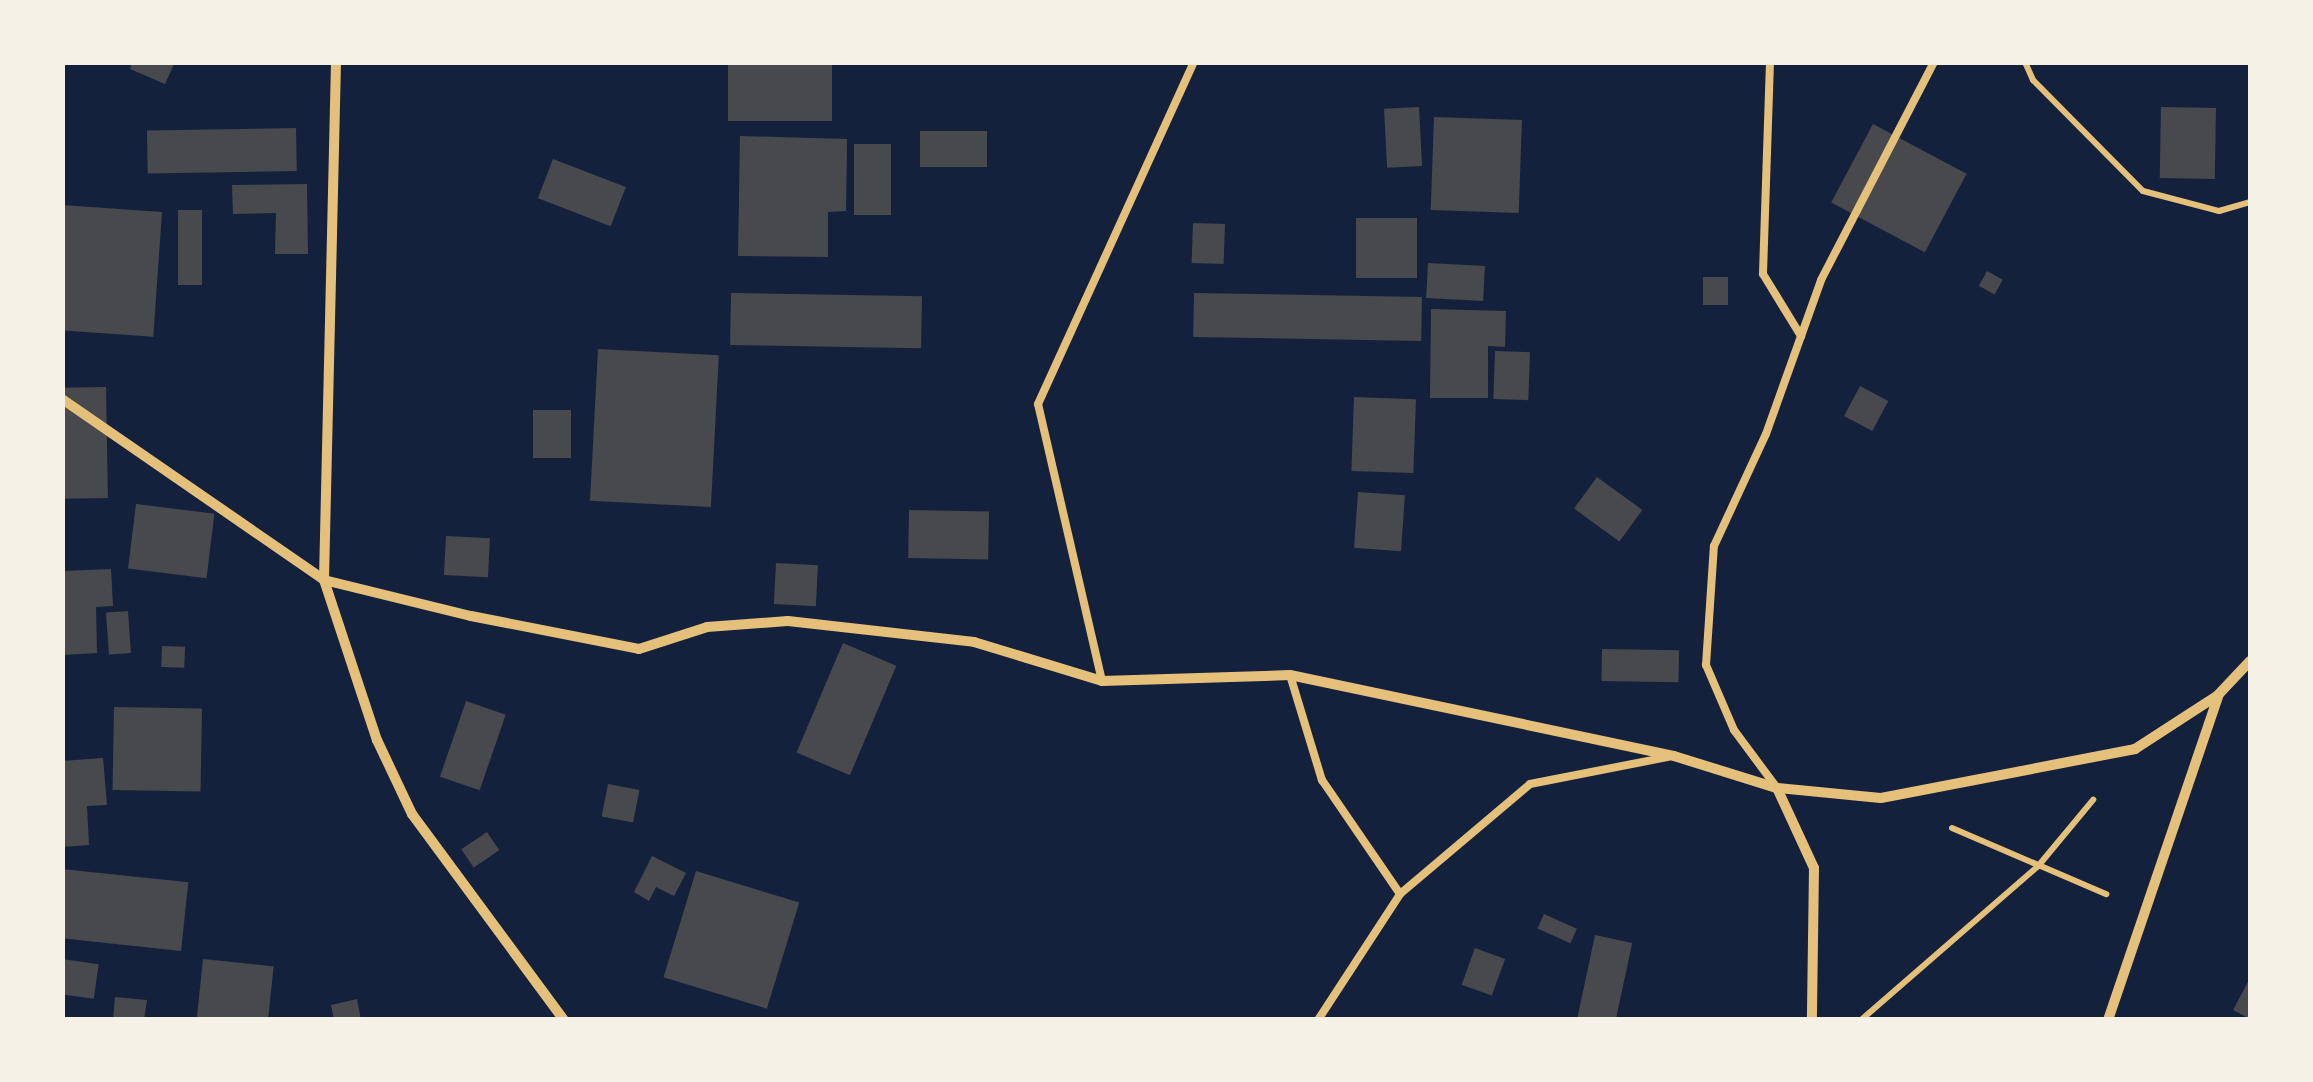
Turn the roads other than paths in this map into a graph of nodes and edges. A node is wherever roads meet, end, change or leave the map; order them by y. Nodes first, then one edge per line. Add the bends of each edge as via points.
1 (336, 62) edge
2 (1194, 62) edge
3 (1770, 62) edge
4 (1934, 62) edge
5 (1801, 336) junction
6 (62, 399) edge
7 (324, 580) junction
8 (2250, 661) edge
9 (1290, 674) junction
10 (1102, 681) junction
11 (2218, 694) junction
12 (1674, 756) junction
13 (1777, 788) junction
14 (1400, 894) junction
15 (560, 1018) edge
16 (1318, 1020) edge
17 (1812, 1020) edge
18 (2108, 1020) edge

1 - 7 street
2 - 10 lane via 1038,404
3 - 5 lane via 1762,274
4 - 5 lane via 1821,280
5 - 13 lane via 1714,546 1706,665 1734,730
6 - 7 street
7 - 10 street via 639,649 706,627 788,621 974,642
7 - 15 street via 377,740 412,814
8 - 11 street
9 - 10 street
9 - 12 street
9 - 14 lane via 1322,780
11 - 13 street via 2135,749 1882,798
11 - 18 street
12 - 13 street
12 - 14 lane via 1530,784
13 - 17 street via 1814,868
14 - 16 lane

